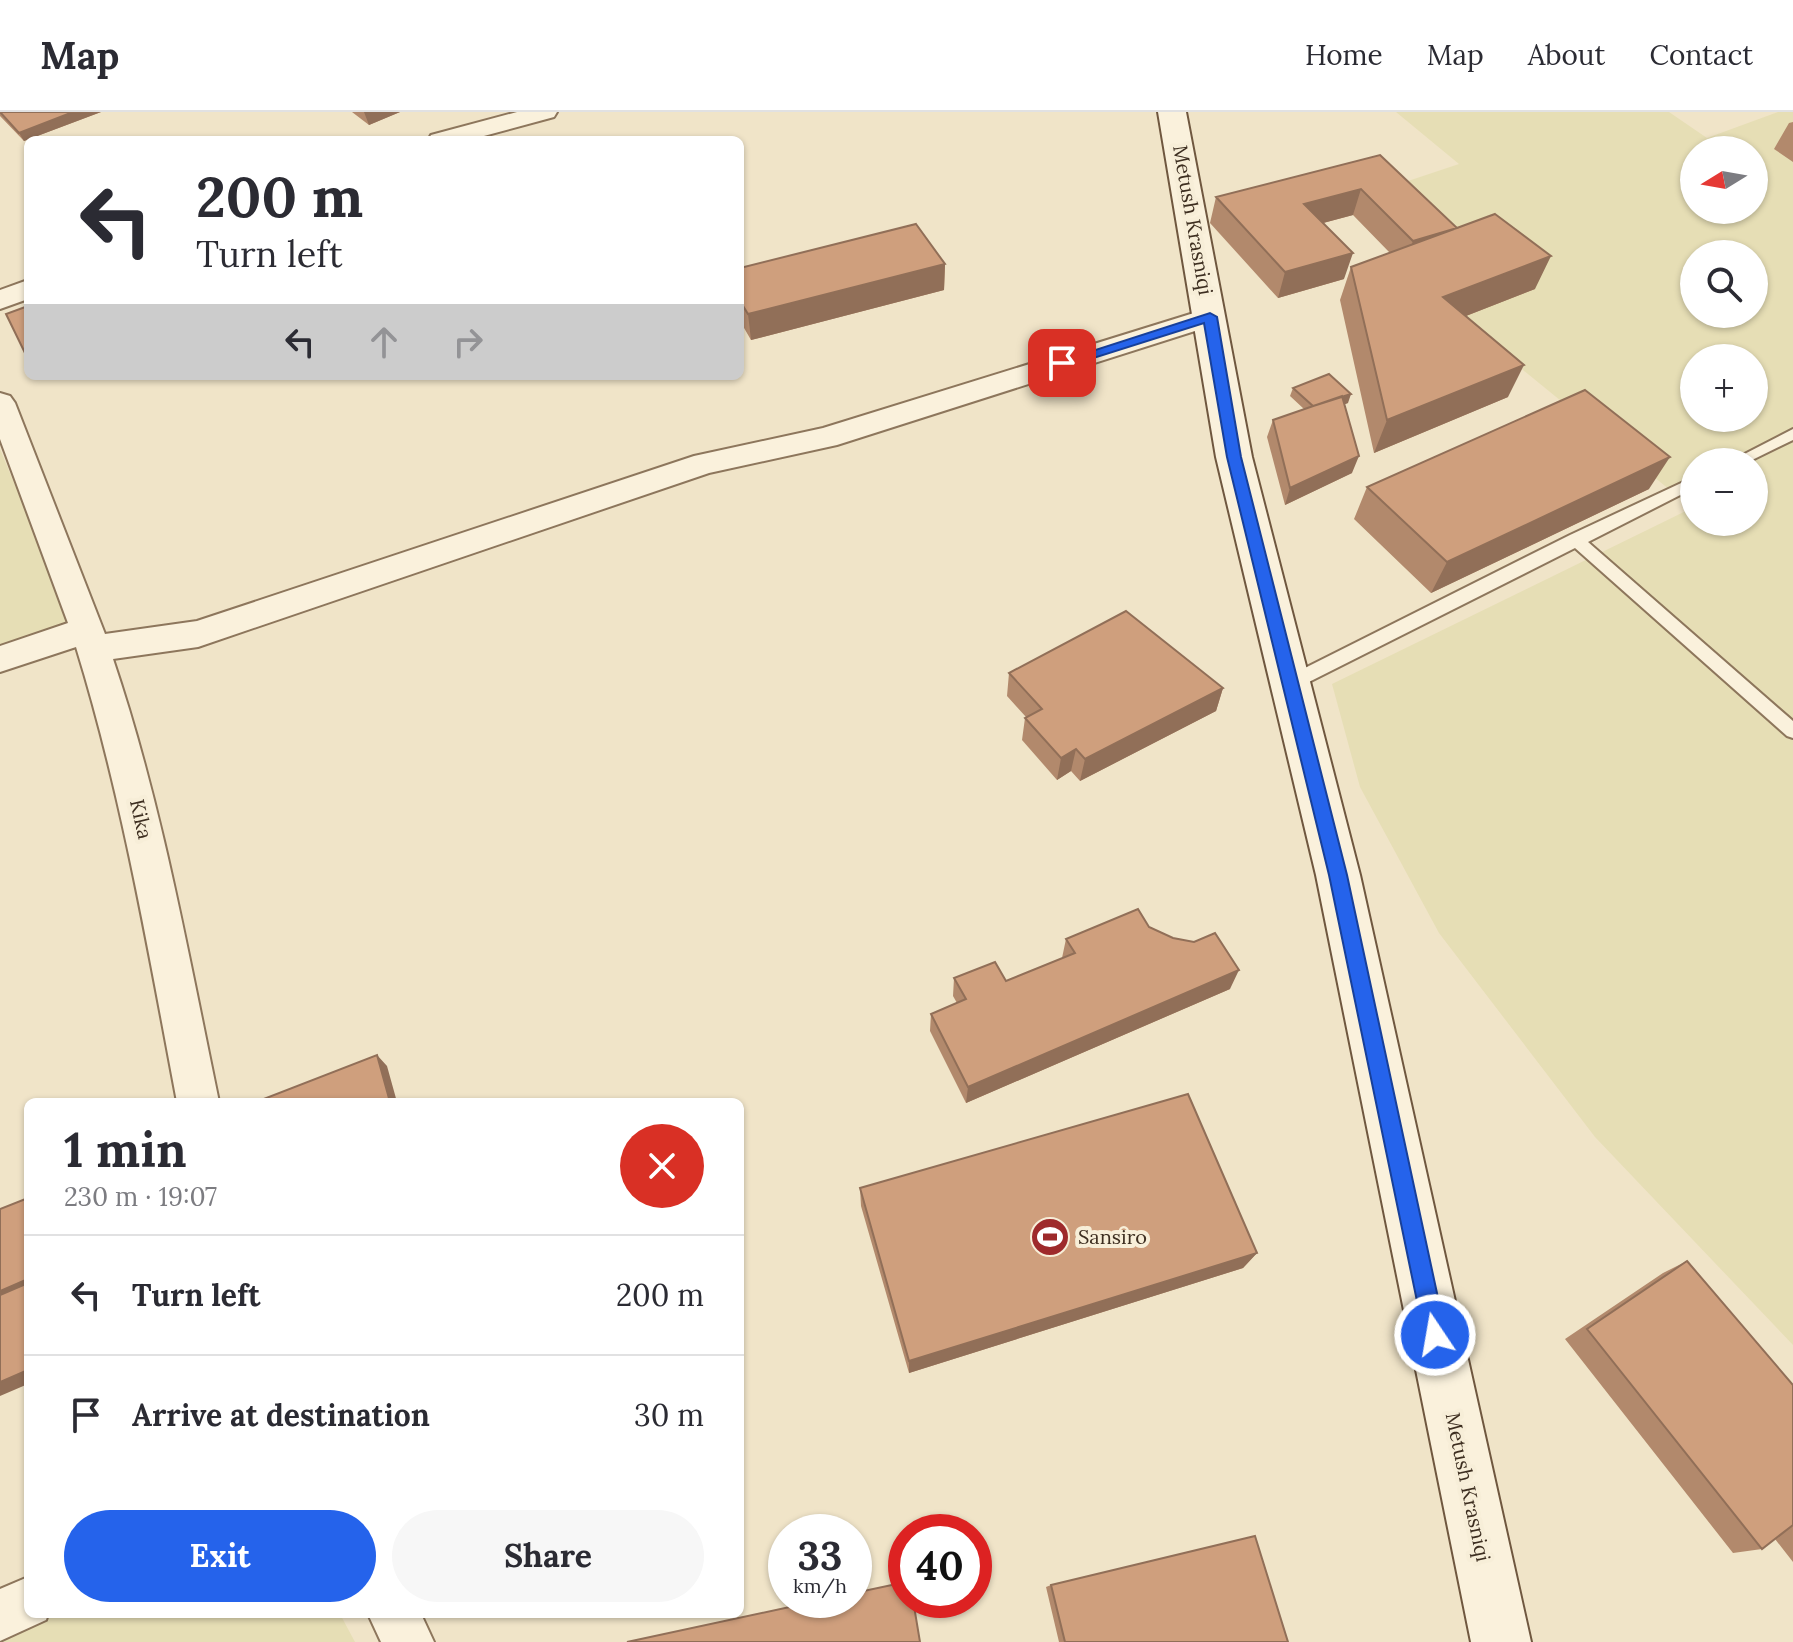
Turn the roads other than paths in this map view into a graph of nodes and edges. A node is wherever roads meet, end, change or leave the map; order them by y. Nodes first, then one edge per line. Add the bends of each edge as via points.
1 (545, 112) edge
2 (1172, 112) edge
3 (455, 136) edge
4 (24, 291) edge
5 (0, 300) edge
6 (1210, 317) junction
7 (0, 403) edge
8 (1793, 434) edge
9 (1764, 448) edge
10 (1680, 489) edge
11 (1575, 539) junction
12 (90, 640) junction
13 (0, 659) edge
14 (1289, 684) junction
15 (1793, 731) edge
16 (197, 1098) edge
17 (24, 1604) edge
18 (0, 1615) edge
19 (396, 1618) edge
20 (408, 1642) edge
21 (1501, 1642) edge

1 - 3 street
2 - 6 street, Metush Krasniqi
4 - 5 street
6 - 12 street via 826,438 705,463 198,634
6 - 14 street, Metush Krasniqi via 1234,457
7 - 12 street, Kika
8 - 9 lane
10 - 11 lane
11 - 14 lane
11 - 15 lane
12 - 13 street
12 - 16 street, Kika via 122,738 148,847
14 - 21 street, Metush Krasniqi via 1338,875
17 - 18 street
19 - 20 street

